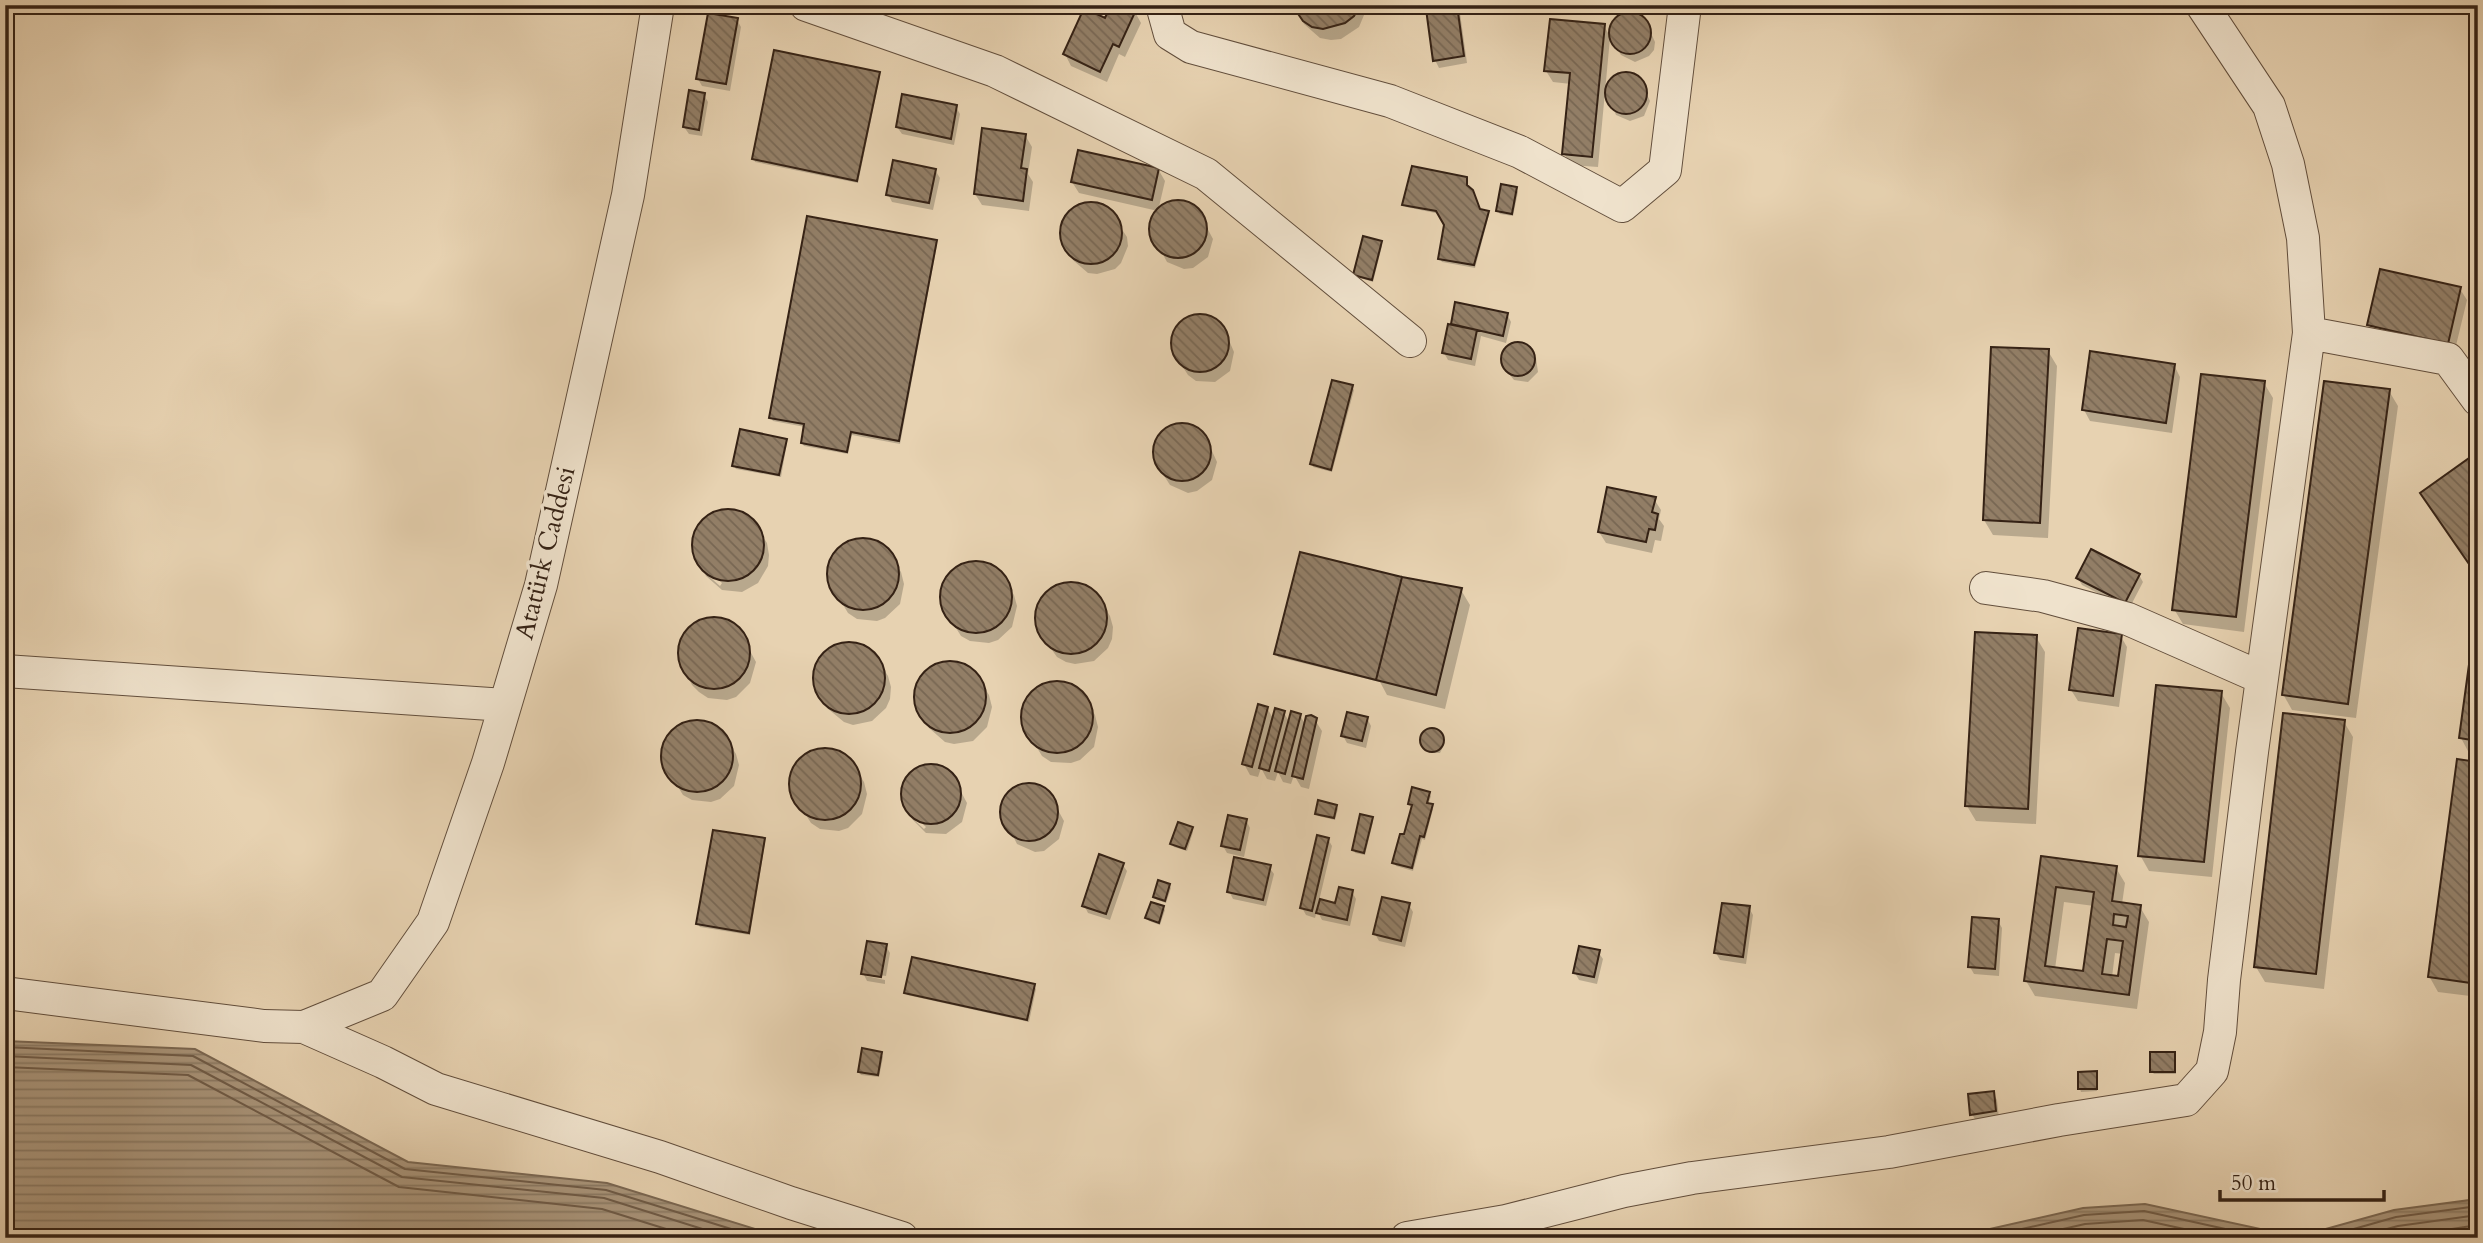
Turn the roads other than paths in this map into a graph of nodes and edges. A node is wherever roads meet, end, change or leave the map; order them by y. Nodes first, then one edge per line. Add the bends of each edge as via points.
1 (658, 5) edge
2 (806, 5) edge
3 (1162, 5) edge
4 (1685, 5) edge
5 (2202, 5) edge
6 (2309, 333) junction
7 (1410, 341) dead end
8 (2478, 400) edge
9 (1986, 588) dead end
10 (5, 671) edge
11 (2262, 678) junction
12 (505, 705) junction
13 (5, 993) edge
14 (304, 1027) junction
15 (902, 1238) edge
16 (1407, 1238) edge

1 - 12 street, Atatürk Caddesi via 628,195 541,585
2 - 7 street via 995,71 1206,174
3 - 4 street via 1170,34 1191,47 1390,101 1520,152 1622,206 1665,170
5 - 6 street via 2269,106 2281,141 2303,238
6 - 8 street via 2448,359
6 - 11 street
9 - 11 street via 2043,596 2128,619
10 - 12 street
11 - 16 street via 2220,1032 2212,1071 2186,1100 1889,1152 1692,1178 1506,1222
12 - 14 street, Atatürk Caddesi via 433,922 382,995
13 - 14 street via 264,1026
14 - 15 street via 436,1088

